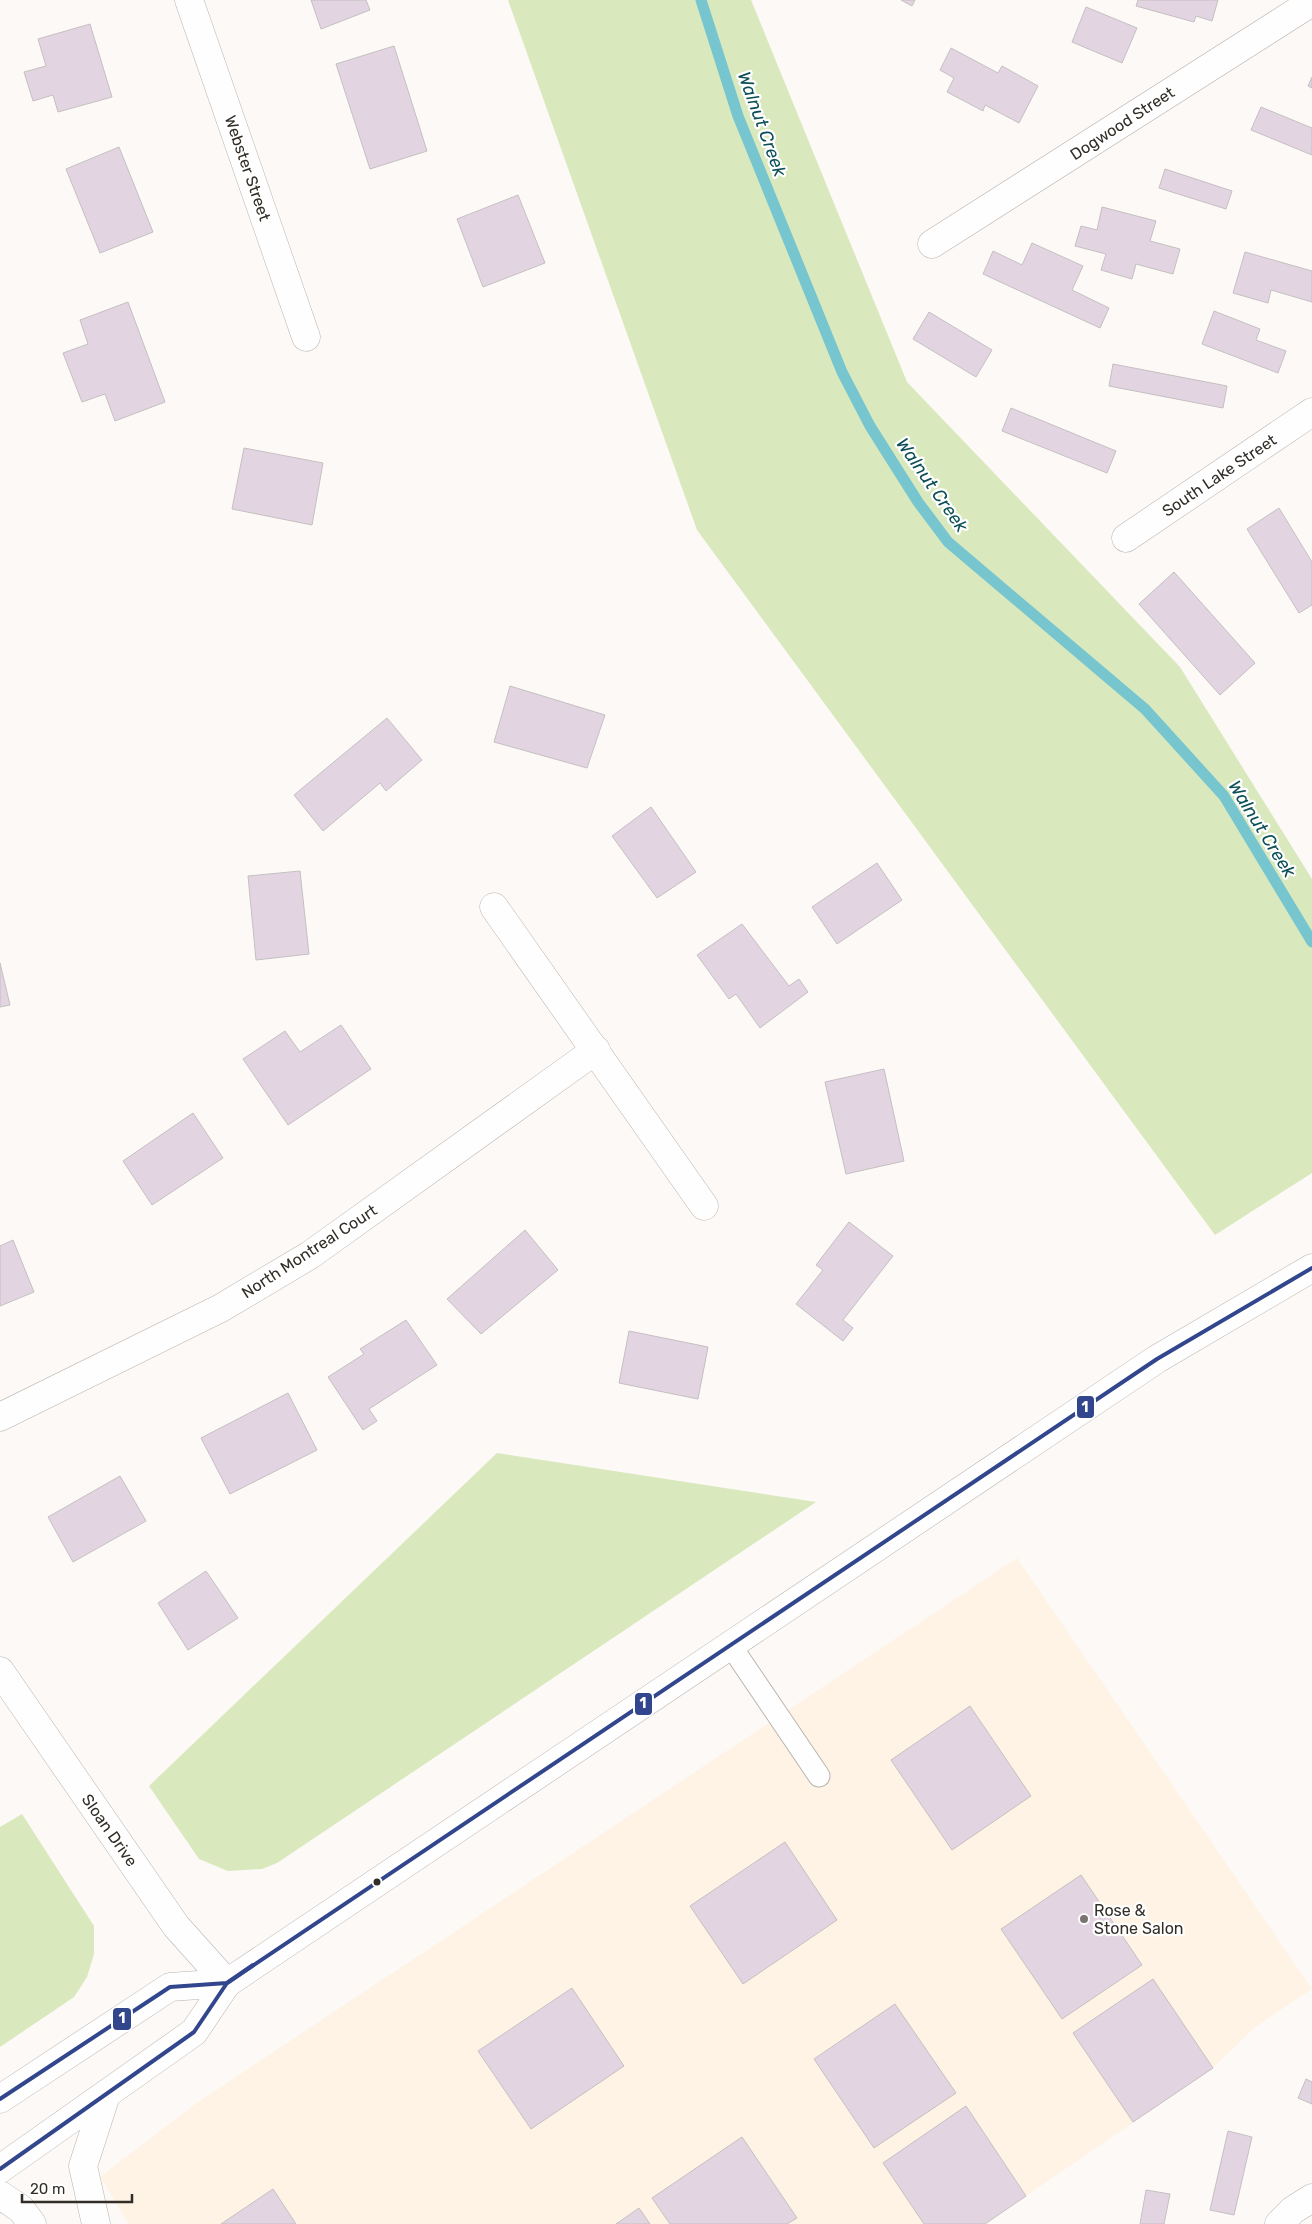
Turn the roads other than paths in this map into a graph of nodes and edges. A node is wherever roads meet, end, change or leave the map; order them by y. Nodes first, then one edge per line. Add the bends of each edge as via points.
1 (189, 0) edge
2 (1312, 2) edge
3 (932, 244) dead end
4 (306, 337) dead end
5 (1312, 412) edge
6 (1126, 538) dead end
7 (494, 907) dead end
8 (596, 1050) junction
9 (704, 1206) dead end
10 (1312, 1268) edge
11 (0, 1417) edge
12 (731, 1646) junction
13 (0, 1671) edge
14 (819, 1776) dead end
15 (227, 1983) junction
16 (106, 2094) junction
17 (0, 2099) edge
18 (0, 2169) edge
19 (0, 2195) edge
20 (1312, 2198) edge
21 (32, 2224) edge
22 (96, 2224) edge
23 (1279, 2224) edge

1 - 4 street, Webster Street
2 - 3 street, Dogwood Street
5 - 6 street, South Lake Street
7 - 8 street
8 - 9 street
8 - 11 street, North Montreal Court via 310,1254 220,1308
10 - 12 street via 1157,1359
12 - 14 lane
12 - 15 street
13 - 15 street, Sloan Drive via 176,1926
15 - 16 street via 194,2032
15 - 17 street via 170,1987
16 - 18 street
16 - 22 street via 83,2166
19 - 21 street via 21,2209
20 - 23 street

